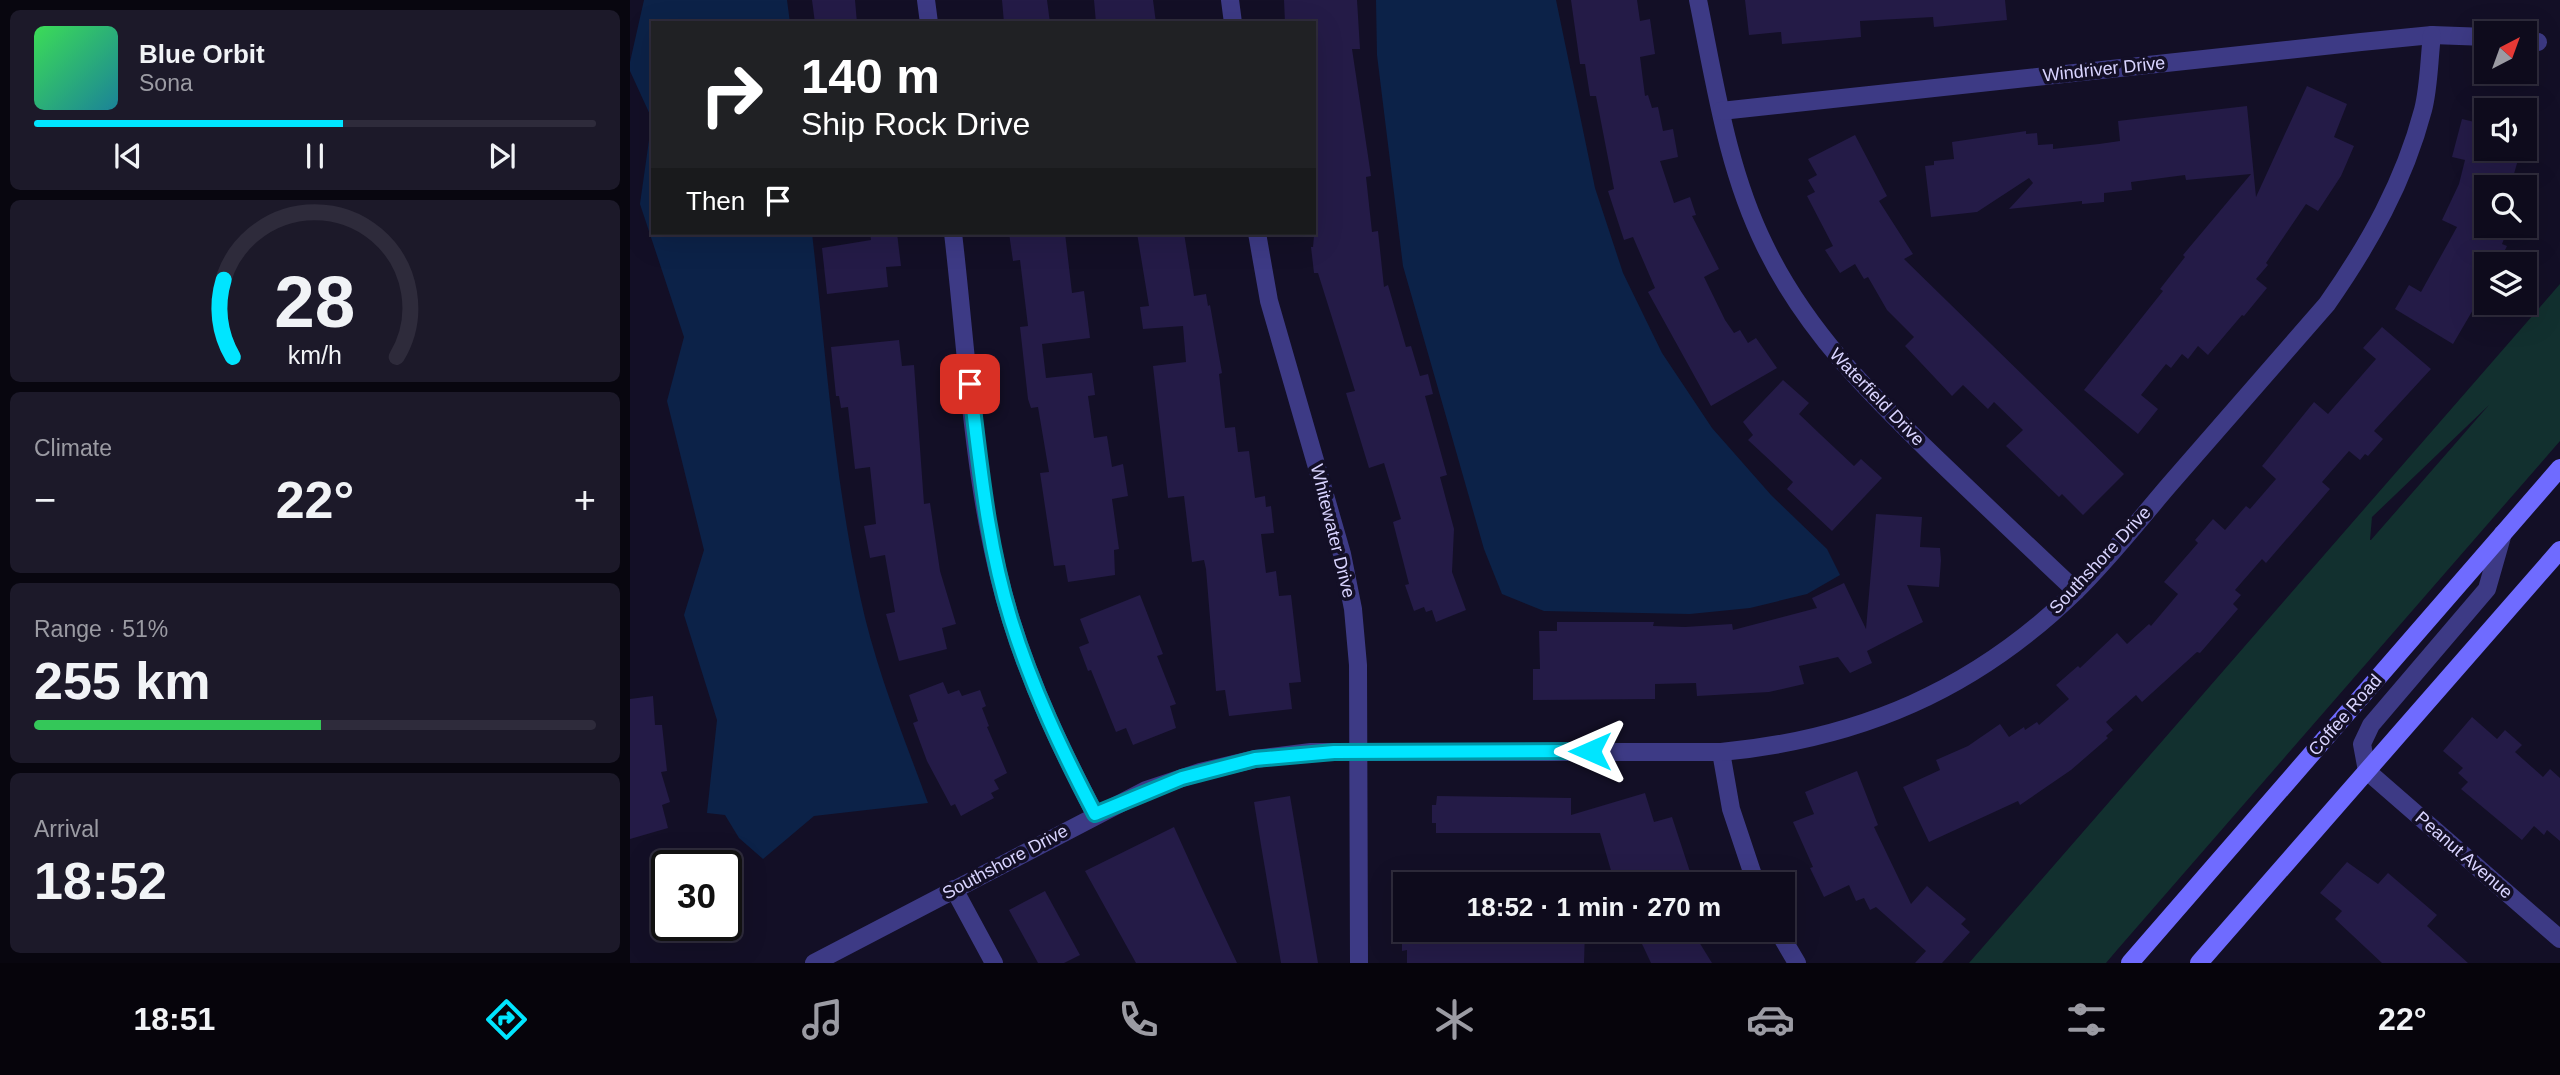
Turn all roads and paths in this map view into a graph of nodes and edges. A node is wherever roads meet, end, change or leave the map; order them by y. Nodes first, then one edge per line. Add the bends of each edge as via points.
1 (926, 0) edge
2 (1230, 0) edge
3 (1699, 0) edge
4 (929, 21) edge
5 (1233, 21) edge
6 (2432, 35) junction
7 (2474, 37) edge
8 (1721, 111) junction
9 (953, 235) edge
10 (1257, 235) edge
11 (2560, 468) edge
12 (2503, 533) junction
13 (2560, 550) edge
14 (2076, 592) junction
15 (1358, 751) junction
16 (1721, 752) junction
17 (2367, 771) junction
18 (1095, 814) junction
19 (1752, 872) edge
20 (954, 889) junction
21 (2560, 939) edge
22 (1785, 942) edge
23 (814, 963) edge
24 (994, 963) edge
25 (1359, 963) edge
26 (1797, 963) edge
27 (2130, 963) edge
28 (2199, 963) edge

1 - 4 street
2 - 5 street
3 - 8 street, Waterfield Drive
6 - 7 street, Windriver Drive
6 - 8 street, Windriver Drive
6 - 14 street, Southshore Drive via 2424,108 2407,160 2358,259 2326,304
8 - 14 street, Waterfield Drive via 1743,193 1764,245 1822,340 1858,383
9 - 18 street via 982,485 995,557 1030,675
10 - 15 street, Whitewater Drive via 1269,301 1351,598 1358,665
11 - 12 main road, Coffee Road
12 - 17 street via 2487,589 2371,725 2362,744
12 - 27 main road, Coffee Road
13 - 17 main road
14 - 16 street, Southshore Drive via 2018,643 1929,698 1823,737
15 - 16 street, Southshore Drive
15 - 18 street, Southshore Drive via 1255,759 1200,772
15 - 25 street, Whitewater Drive
16 - 19 street via 1731,809
17 - 21 street, Peanut Avenue
17 - 28 main road
18 - 20 street, Southshore Drive
20 - 23 street, Southshore Drive
20 - 24 street
22 - 26 street

